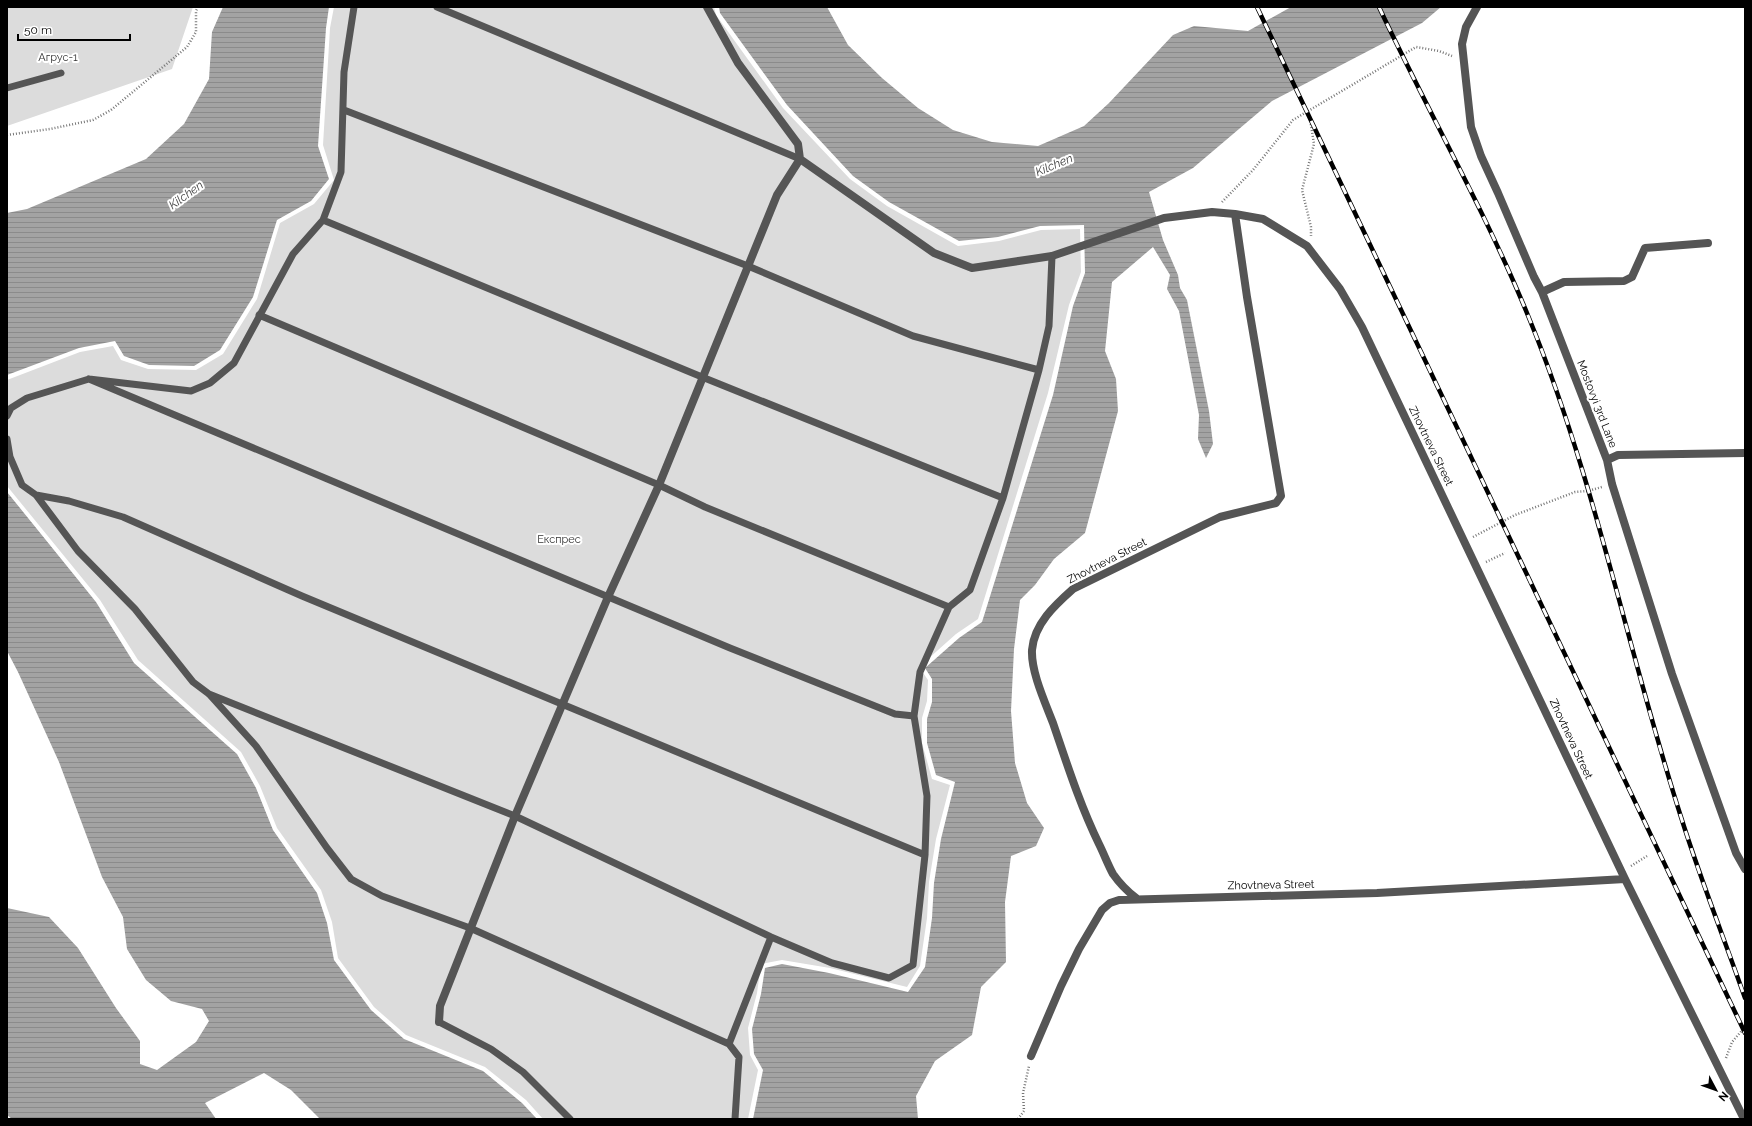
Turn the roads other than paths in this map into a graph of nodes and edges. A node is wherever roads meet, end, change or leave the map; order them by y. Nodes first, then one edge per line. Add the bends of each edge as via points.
1 (354, 7) edge
2 (436, 7) edge
3 (708, 7) edge
4 (1477, 7) edge
5 (61, 72) dead end
6 (7, 88) edge
7 (344, 110) junction
8 (800, 159) junction
9 (1234, 214) junction
10 (322, 220) junction
11 (1708, 243) dead end
12 (1052, 256) junction
13 (748, 266) junction
14 (1542, 292) junction
15 (259, 315) junction
16 (1039, 370) junction
17 (702, 377) junction
18 (89, 379) junction
19 (7, 416) edge
20 (7, 439) edge
21 (1745, 453) edge
22 (1607, 460) junction
23 (659, 485) junction
24 (36, 495) junction
25 (1003, 498) junction
26 (608, 597) junction
27 (949, 607) junction
28 (209, 694) junction
29 (563, 705) junction
30 (914, 716) junction
31 (515, 816) junction
32 (925, 855) junction
33 (1745, 869) edge
34 (1625, 879) junction
35 (1136, 898) junction
36 (470, 928) junction
37 (771, 937) junction
38 (439, 1022) joint
39 (729, 1044) junction
40 (1031, 1056) road end
41 (570, 1119) edge
42 (735, 1119) edge
43 (1744, 1119) edge

1 - 7 lane via 344,72
2 - 8 lane
3 - 8 street via 738,63 798,144
4 - 14 street, Mostovyi 3rd Lane via 1466,27 1462,44 1471,127 1481,156
5 - 6 lane
7 - 10 lane via 341,172
7 - 13 lane
8 - 12 street, Zhovtneva Street via 934,253 972,268
8 - 13 street via 777,195
9 - 12 street, Zhovtneva Street via 1212,212 1164,218
9 - 34 street, Zhovtneva Street via 1263,219 1307,246 1340,289 1362,327
9 - 35 street, Zhovtneva Street via 1281,496 1276,503 1220,517 1073,589 1044,618 1032,650 1034,667 1084,813 1113,874 1123,888
10 - 15 lane via 293,254
10 - 17 lane
11 - 14 street via 1644,248 1632,277 1624,281 1564,282
12 - 16 lane via 1049,326
13 - 16 lane via 914,336
13 - 17 street
14 - 22 street, Mostovyi 3rd Lane
15 - 18 lane via 234,363 210,383 191,391
15 - 23 lane
16 - 25 lane
17 - 23 street
17 - 25 lane
18 - 19 lane via 27,398 11,408
18 - 26 lane
20 - 24 lane via 10,457 22,485
21 - 22 street, Mostovyi 3rd Lane via 1618,455
22 - 33 street via 1612,484 1672,674 1736,853
23 - 26 street
23 - 27 lane via 705,507
24 - 28 lane via 78,551 135,609 193,682
24 - 29 lane via 124,517 302,596
25 - 27 lane via 970,590
26 - 29 street
26 - 30 lane via 895,714
27 - 30 lane via 920,672
28 - 31 lane
28 - 36 lane via 256,746 351,879 382,896
29 - 31 street
29 - 32 lane
30 - 32 lane via 927,796
31 - 36 street
31 - 37 lane
32 - 37 lane via 913,964 889,978 832,962
34 - 35 street, Zhovtneva Street via 1377,893
34 - 43 street
35 - 40 street, Zhovtneva Street via 1110,903 1102,910 1076,955
36 - 38 street via 440,1006
36 - 39 lane
37 - 39 lane
38 - 41 lane via 491,1049 523,1072
39 - 42 lane via 739,1057

